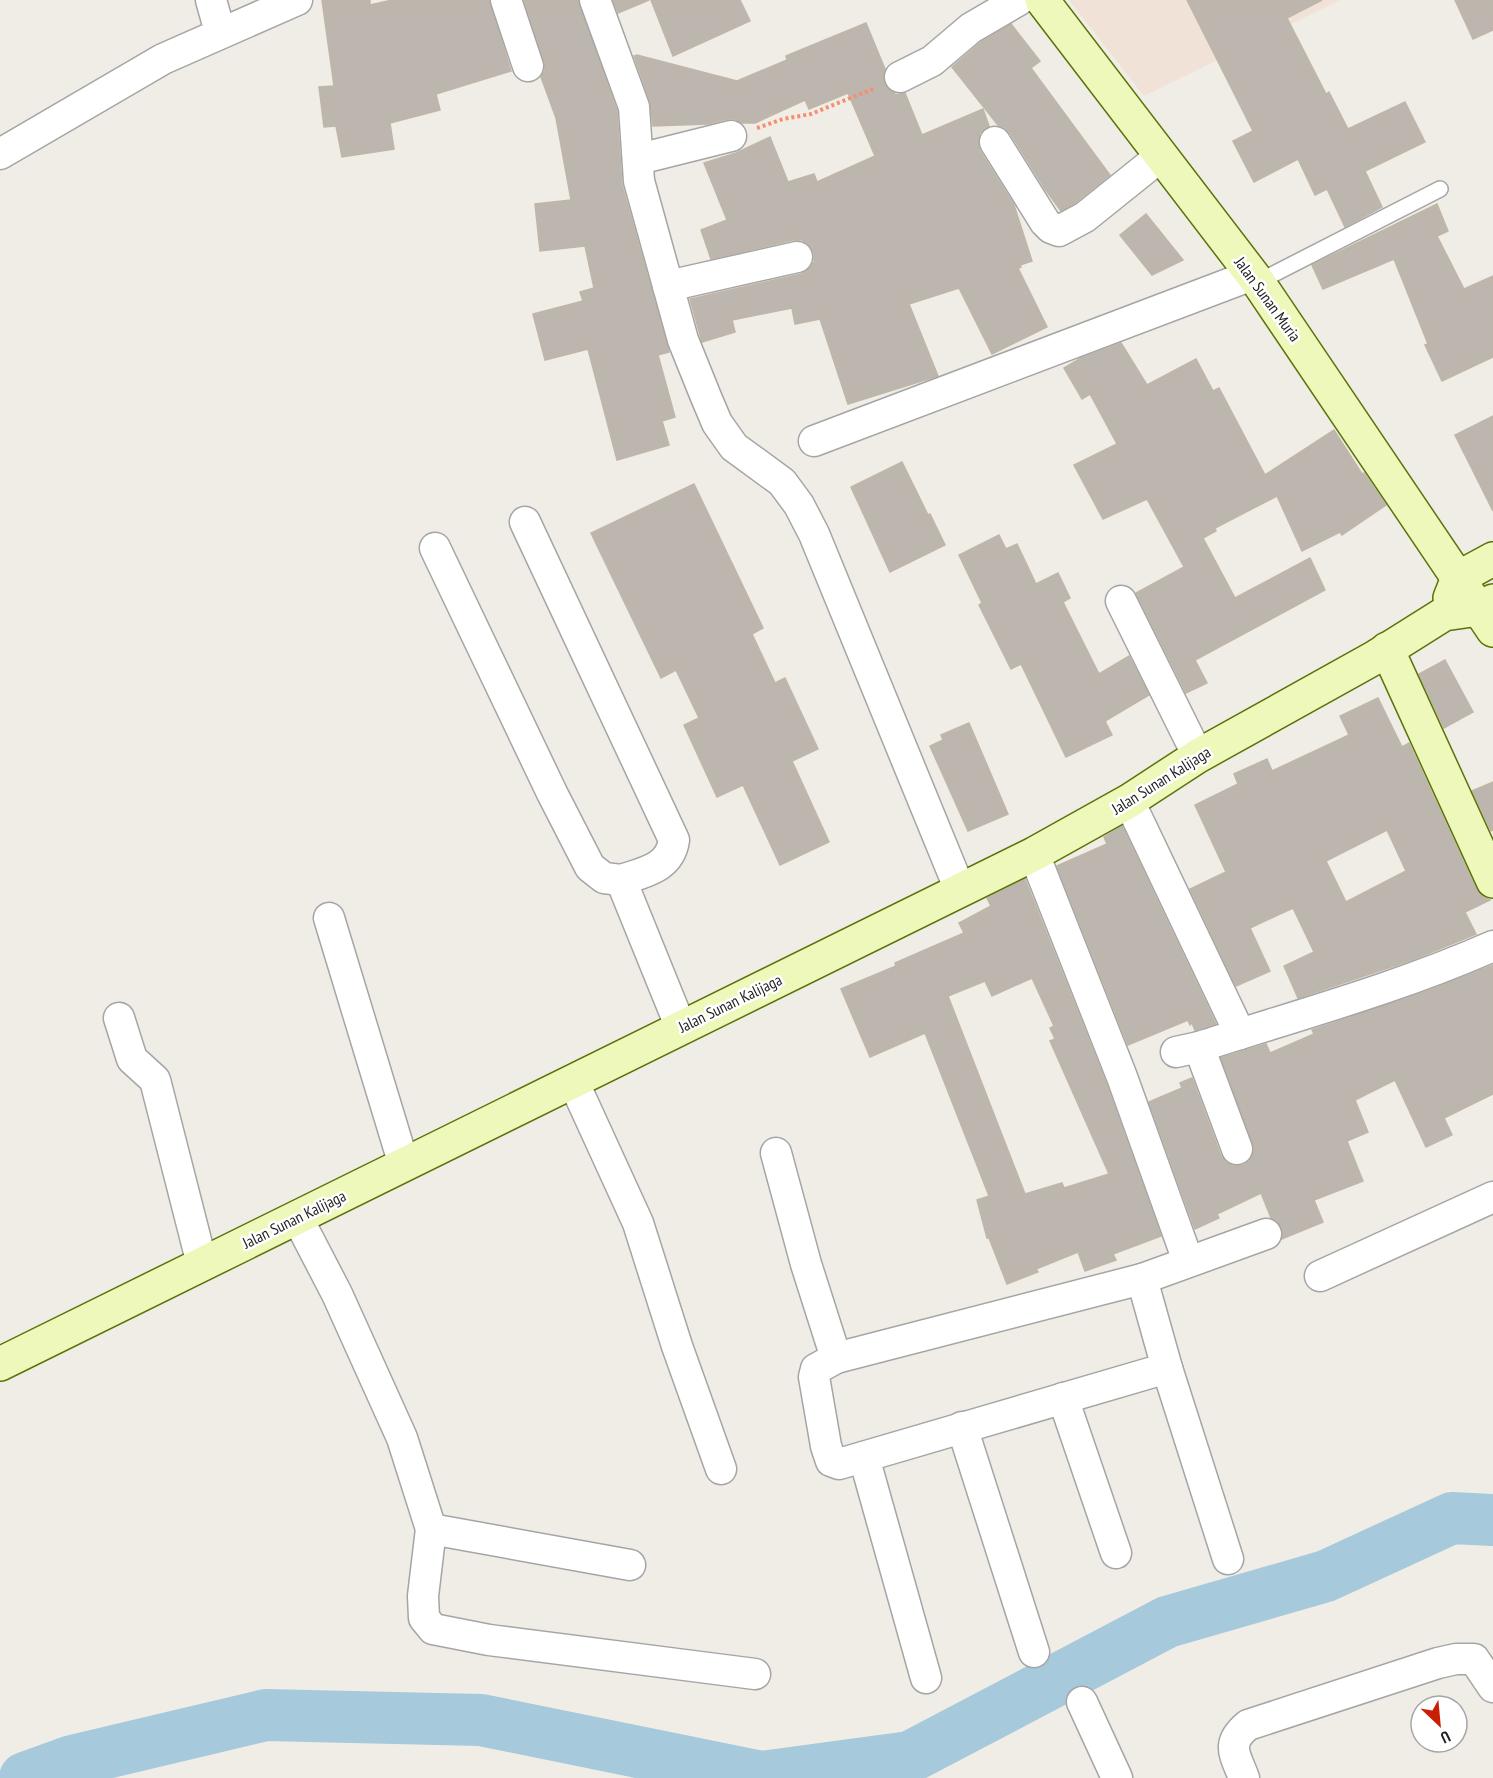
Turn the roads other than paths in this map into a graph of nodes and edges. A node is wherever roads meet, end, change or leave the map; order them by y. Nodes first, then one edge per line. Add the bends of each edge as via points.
1 (211, 0) edge
2 (297, 0) edge
3 (506, 0) edge
4 (595, 0) edge
5 (1019, 0) edge
6 (1042, 0) edge
7 (220, 32) junction
8 (528, 66) dead end
9 (900, 77) road end
10 (731, 136) road end
11 (995, 142) dead end
12 (0, 154) edge
13 (1161, 156) junction
14 (639, 159) junction
15 (1440, 189) dead end
16 (797, 257) dead end
17 (1255, 279) junction
18 (668, 286) junction
19 (814, 441) dead end
20 (525, 522) dead end
21 (435, 548) dead end
22 (1493, 559) edge
23 (1458, 578) junction
24 (1121, 601) dead end
25 (1488, 613) edge
26 (1444, 614) junction
27 (1387, 649) junction
28 (1198, 756) junction
29 (1129, 801) junction
30 (1034, 854) junction
31 (621, 880) junction
32 (1493, 881) edge
33 (960, 890) junction
34 (329, 918) dead end
35 (1493, 946) edge
36 (119, 1018) dead end
37 (681, 1028) junction
38 (1240, 1034) junction
39 (573, 1081) junction
40 (1237, 1149) dead end
41 (776, 1153) dead end
42 (404, 1164) junction
43 (1493, 1197) edge
44 (297, 1217) junction
45 (1266, 1234) dead end
46 (1188, 1261) junction
47 (202, 1264) junction
48 (1320, 1276) dead end
49 (1142, 1279) junction
50 (836, 1358) junction
51 (0, 1364) edge
52 (1167, 1368) junction
53 (1063, 1398) junction
54 (962, 1427) junction
55 (864, 1457) junction
56 (721, 1469) dead end
57 (431, 1529) junction
58 (1116, 1552) dead end
59 (1228, 1559) dead end
60 (630, 1565) dead end
61 (1034, 1652) dead end
62 (755, 1674) dead end
63 (926, 1678) dead end
64 (1493, 1687) edge
65 (1082, 1702) dead end
66 (1117, 1778) edge
67 (1244, 1778) edge

1 - 7 street
2 - 7 street
3 - 8 street
4 - 14 street via 634,107
5 - 9 street via 971,28 932,61
6 - 13 main road, Jalan Sunan Muria
7 - 12 street via 163,59
10 - 14 street
11 - 13 street via 1045,222 1059,231 1085,217
13 - 17 main road, Jalan Sunan Muria
14 - 18 street via 639,181
15 - 17 lane
16 - 18 street
17 - 19 street
17 - 23 main road, Jalan Sunan Muria
18 - 33 street via 683,340 717,423 734,447 782,482 814,534
20 - 31 street via 674,840 672,853 665,862
21 - 31 street via 590,867 604,878
22 - 23 main road
23 - 25 main road, Jalan Sunan Muria
23 - 26 main road
24 - 28 street
25 - 26 main road
26 - 27 main road, Jalan Sunan Kalijaga
27 - 28 main road, Jalan Sunan Kalijaga
27 - 32 main road
28 - 29 main road, Jalan Sunan Kalijaga
29 - 30 main road, Jalan Sunan Kalijaga
29 - 38 street
30 - 33 main road, Jalan Sunan Kalijaga
30 - 46 street via 1122,1077
31 - 37 street
33 - 37 main road, Jalan Sunan Kalijaga
34 - 42 street
35 - 38 street via 1378,991
36 - 47 street via 132,1059 157,1087
37 - 39 main road, Jalan Sunan Kalijaga
38 - 40 street via 1188,1050
39 - 42 main road, Jalan Sunan Kalijaga
39 - 56 street via 638,1224
41 - 50 street
42 - 44 main road, Jalan Sunan Kalijaga
43 - 48 street
44 - 47 main road, Jalan Sunan Kalijaga
44 - 57 street via 337,1294 402,1438
45 - 46 street
46 - 49 street
47 - 51 main road, Jalan Sunan Kalijaga
49 - 50 street
49 - 52 street
50 - 55 street via 816,1369 814,1377 826,1446 831,1461 839,1464
52 - 53 street
52 - 59 street
53 - 54 street
53 - 58 street
54 - 55 street
54 - 61 street
55 - 63 street
57 - 60 street
57 - 62 street via 423,1596 424,1618 433,1629 489,1641
64 - 67 street via 1473,1659 1456,1659 1248,1725 1237,1734 1233,1749
65 - 66 street

